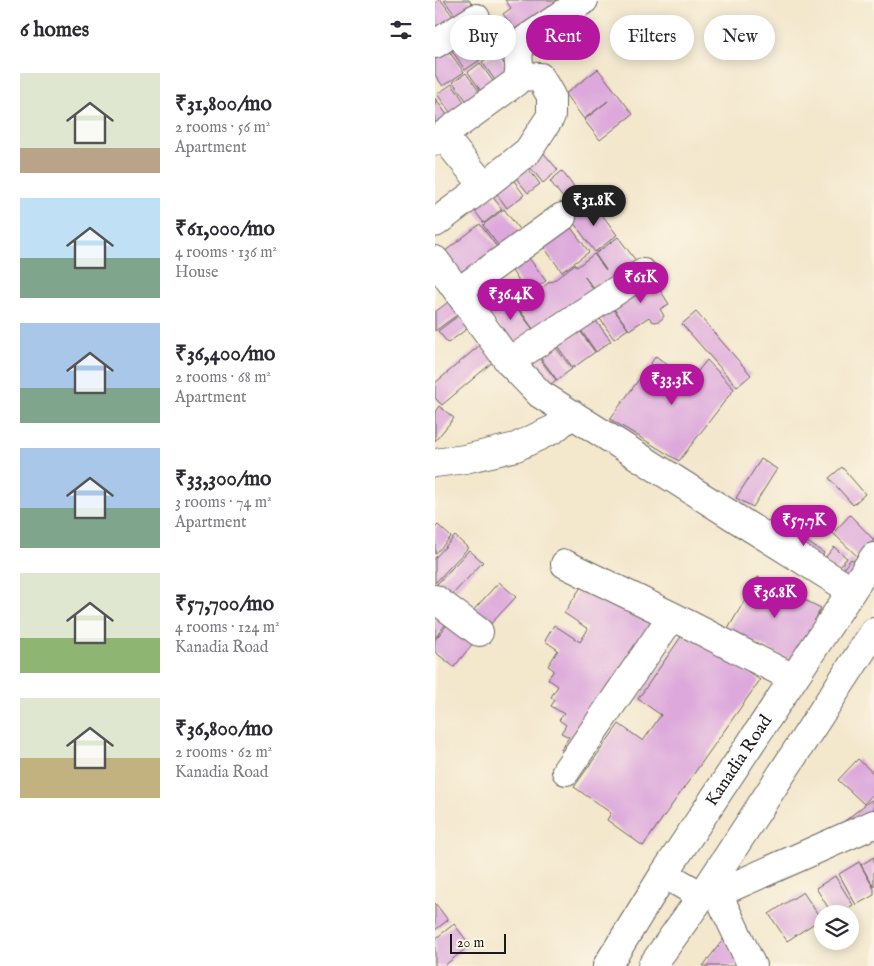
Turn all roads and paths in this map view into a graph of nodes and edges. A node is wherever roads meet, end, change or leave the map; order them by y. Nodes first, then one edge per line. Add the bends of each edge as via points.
1 (584, 0) edge
2 (450, 34) edge
3 (435, 44) edge
4 (520, 76) junction
5 (439, 139) edge
6 (484, 186) junction
7 (562, 217) dead end
8 (435, 223) edge
9 (435, 260) edge
10 (643, 273) dead end
11 (458, 292) junction
12 (509, 362) junction
13 (572, 414) junction
14 (435, 463) edge
15 (873, 562) edge
16 (565, 564) dead end
17 (851, 590) junction
18 (435, 599) edge
19 (672, 616) junction
20 (479, 632) dead end
21 (874, 632) edge
22 (793, 678) junction
23 (566, 771) dead end
24 (874, 824) edge
25 (664, 874) junction
26 (710, 894) junction
27 (607, 966) edge
28 (652, 966) edge
29 (752, 966) edge

1 - 4 street via 520,47
2 - 3 street
4 - 5 street via 517,82
4 - 6 street via 540,77 551,96 551,116 528,151
5 - 6 street
6 - 8 street
7 - 11 street
9 - 11 street
10 - 12 street
11 - 12 street
12 - 13 street via 540,394
13 - 14 street via 554,429 516,447
13 - 17 street
15 - 17 street, Kanadia Road
16 - 19 street
17 - 22 street, Kanadia Road
18 - 20 street
19 - 22 street
19 - 23 street
21 - 26 street
22 - 25 street, Kanadia Road
24 - 26 street
25 - 26 street
25 - 27 street, Kanadia Road
26 - 28 street
26 - 29 street

